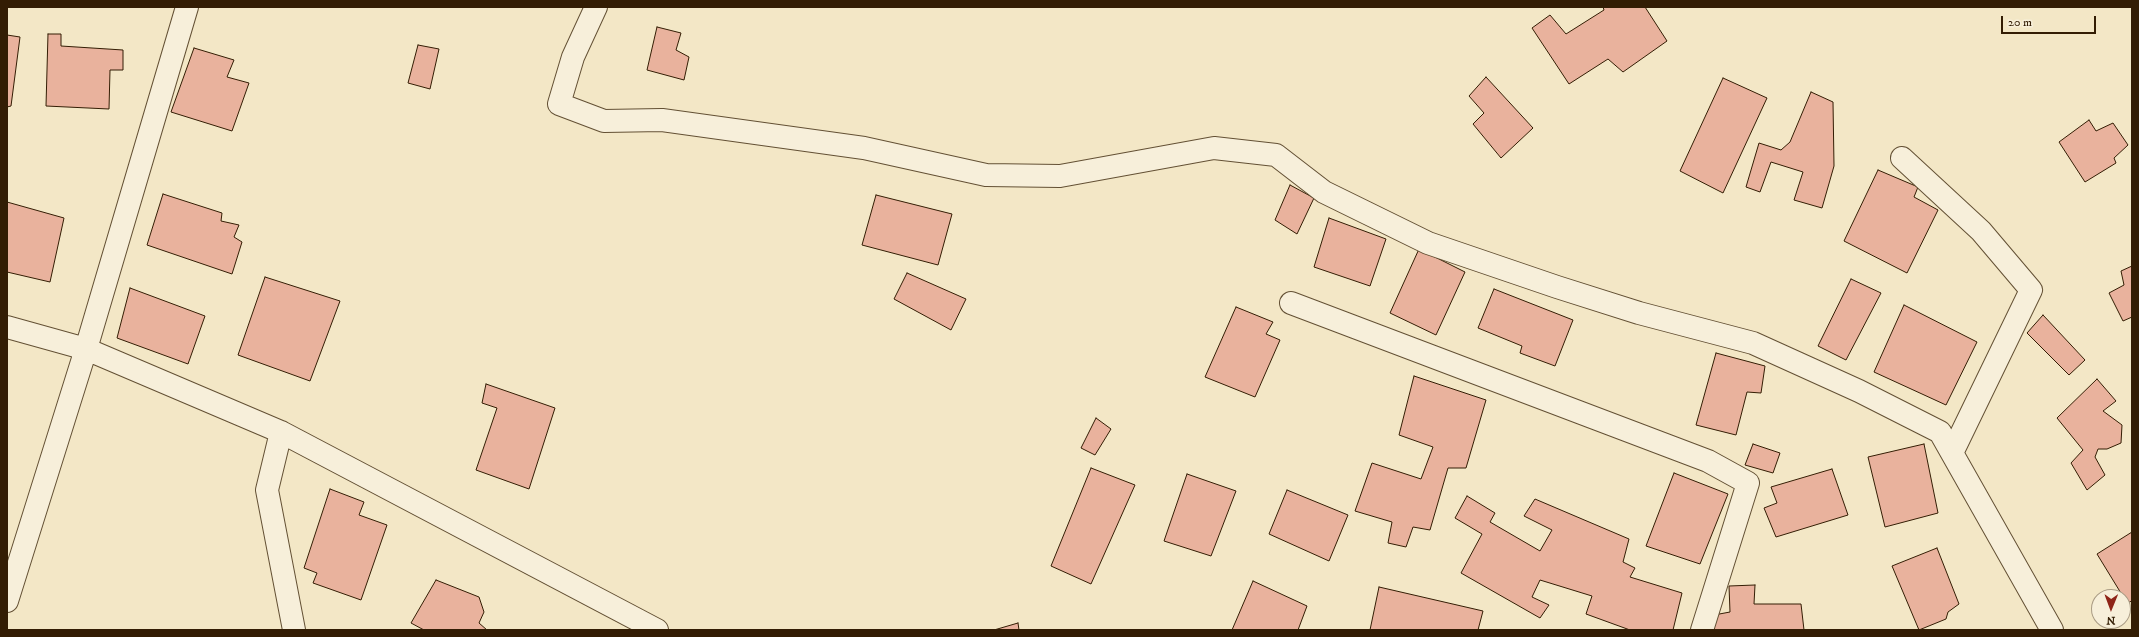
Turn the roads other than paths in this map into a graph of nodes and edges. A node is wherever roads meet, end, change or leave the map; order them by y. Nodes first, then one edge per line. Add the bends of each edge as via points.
1 (187, 7) edge
2 (596, 7) edge
3 (1902, 158) dead end
4 (1291, 303) dead end
5 (7, 327) edge
6 (86, 349) junction
7 (281, 432) junction
8 (1952, 453) junction
9 (7, 601) edge
10 (294, 630) edge
11 (656, 630) edge
12 (1702, 630) edge
13 (2052, 630) edge

1 - 6 street
2 - 8 street via 573,57 559,104 604,121 662,120 849,146 986,175 1060,176 1214,148 1276,155 1324,192 1428,242 1631,311 1753,343 1859,391 1940,432
3 - 8 street via 1981,231 2031,290
4 - 12 street via 1708,461 1748,483
5 - 6 street
6 - 7 street
6 - 9 street
7 - 10 street via 267,490
7 - 11 street
8 - 13 street

